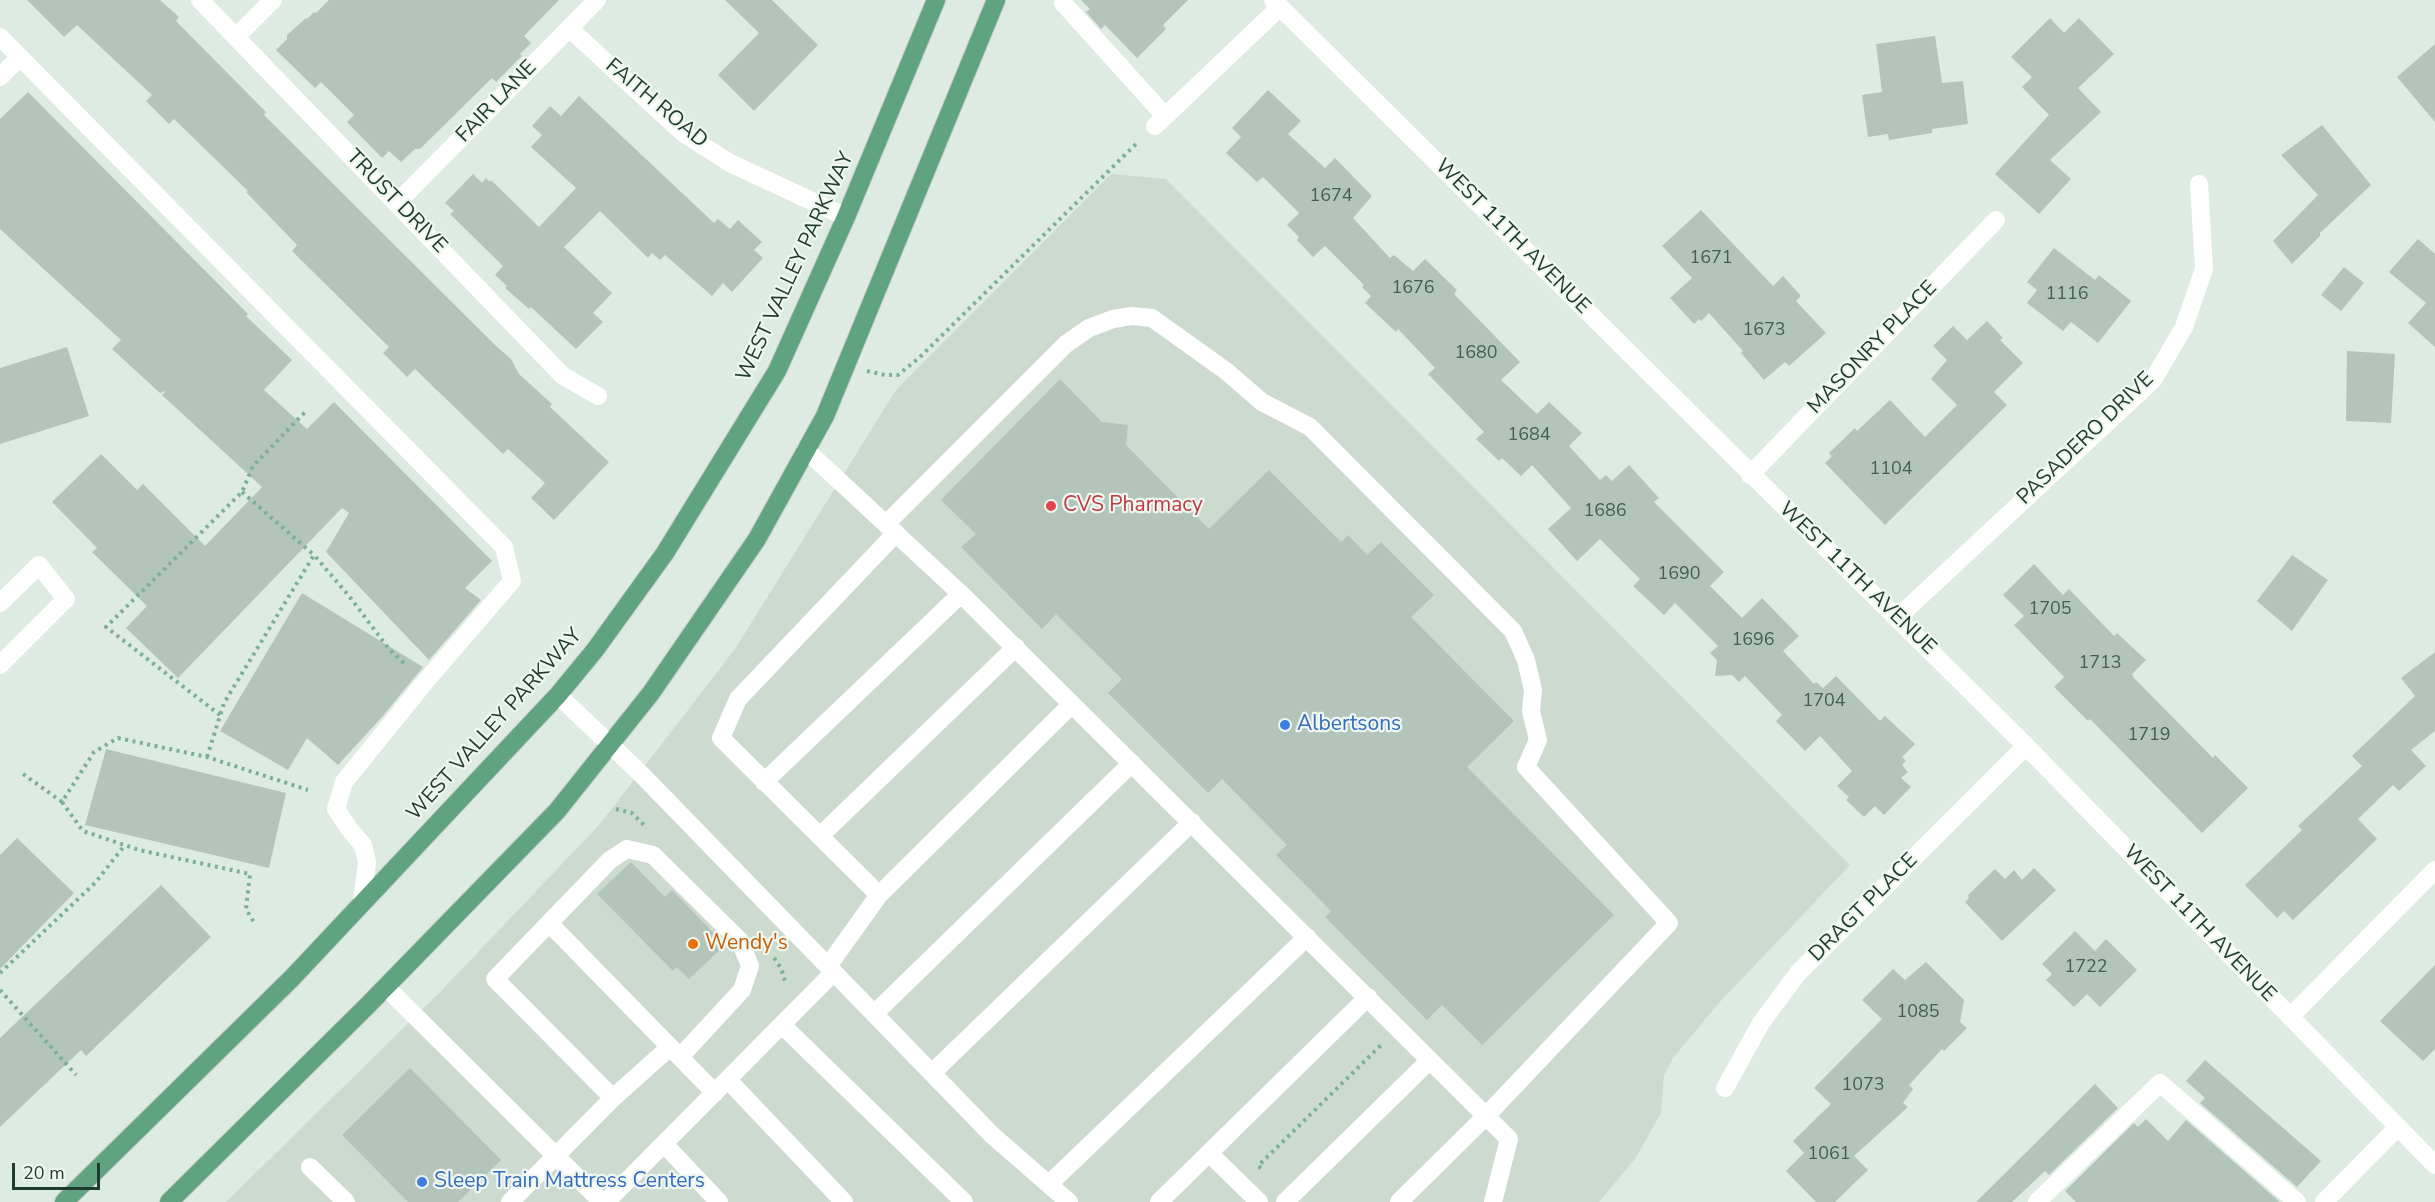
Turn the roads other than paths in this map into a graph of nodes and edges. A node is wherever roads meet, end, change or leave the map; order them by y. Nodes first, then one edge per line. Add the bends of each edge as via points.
1 (200, 0) edge
2 (273, 0) edge
3 (597, 0) edge
4 (936, 0) edge
5 (996, 0) edge
6 (1063, 3) dead end
7 (1276, 4) edge
8 (569, 28) junction
9 (0, 37) edge
10 (236, 37) junction
11 (20, 57) junction
12 (0, 77) edge
13 (2199, 184) dead end
14 (397, 203) junction
15 (846, 217) junction
16 (1996, 220) dead end
17 (598, 396) dead end
18 (806, 450) junction
19 (1750, 475) junction
20 (891, 528) junction
21 (961, 594) junction
22 (0, 603) edge
23 (1897, 618) junction
24 (1016, 647) junction
25 (0, 665) edge
26 (558, 695) junction
27 (1072, 704) junction
28 (610, 745) junction
29 (2026, 746) junction
30 (1132, 763) junction
31 (764, 782) junction
32 (1192, 822) junction
33 (820, 837) junction
34 (2435, 870) edge
35 (879, 895) junction
36 (362, 902) junction
37 (549, 923) junction
38 (1307, 937) junction
39 (831, 969) junction
40 (386, 987) junction
41 (1368, 997) junction
42 (874, 1014) junction
43 (2290, 1017) junction
44 (782, 1025) junction
45 (675, 1052) junction
46 (1430, 1060) junction
47 (932, 1073) junction
48 (728, 1080) junction
49 (1725, 1088) dead end
50 (715, 1093) junction
51 (613, 1098) junction
52 (1486, 1116) junction
53 (2397, 1128) junction
54 (663, 1144) junction
55 (1209, 1153) junction
56 (555, 1155) junction
57 (2435, 1165) edge
58 (310, 1167) dead end
59 (1048, 1184) junction
60 (1286, 1201) edge
61 (64, 1202) edge
62 (169, 1202) edge
63 (346, 1202) edge
64 (510, 1202) edge
65 (604, 1202) edge
66 (720, 1202) edge
67 (844, 1202) edge
68 (964, 1202) edge
69 (1070, 1202) edge
70 (1159, 1202) edge
71 (1259, 1202) edge
72 (1399, 1202) edge
73 (1493, 1202) edge
74 (2037, 1202) edge
75 (2297, 1202) edge
76 (2324, 1202) edge

1 - 10 street, TRUST DRIVE
2 - 10 street
3 - 8 street, FAIR LANE
4 - 15 main road, WEST VALLEY PARKWAY
5 - 18 main road via 825,416
6 - 7 street via 1160,121
7 - 19 street, WEST 11TH AVENUE
8 - 14 street, FAIR LANE
8 - 15 street, FAITH ROAD via 683,133 729,163
9 - 11 street
10 - 14 street, TRUST DRIVE
11 - 12 street
11 - 36 street via 504,547 512,581 344,782 336,808 363,845 367,862
13 - 23 street, PASADERO DRIVE via 2204,268 2184,327 2152,380
14 - 17 street, TRUST DRIVE via 562,376
15 - 26 main road, WEST VALLEY PARKWAY via 777,371 665,553
16 - 19 street, MASONRY PLACE
18 - 20 street
18 - 28 main road via 757,539 651,693
19 - 23 street, WEST 11TH AVENUE
20 - 21 street
20 - 31 street via 738,699 721,738
20 - 52 street via 1066,344 1089,328 1113,319 1152,318 1262,402 1310,427 1513,631 1526,660 1533,690 1531,711 1538,740 1526,767 1669,923
21 - 24 street
21 - 31 street
22 - 25 street via 39,565 66,599
23 - 29 street, WEST 11TH AVENUE
24 - 27 street
24 - 33 street
26 - 28 street
26 - 36 main road, WEST VALLEY PARKWAY
27 - 30 street
27 - 35 street
28 - 39 street
28 - 40 main road via 557,812
29 - 43 street, WEST 11TH AVENUE
29 - 49 street, DRAGT PLACE via 1798,973 1761,1023
30 - 32 street
30 - 42 street
31 - 33 street
32 - 38 street
32 - 47 street
33 - 35 street
34 - 43 street
35 - 39 street
36 - 61 main road, WEST VALLEY PARKWAY via 292,978
37 - 45 street
37 - 45 street via 610,860 627,849 653,855 740,941 750,966 742,990
37 - 51 street via 495,979
38 - 41 street
38 - 59 street
39 - 42 street
39 - 44 street
40 - 56 street
40 - 62 main road
41 - 46 street
41 - 55 street
42 - 47 street
43 - 53 street, WEST 11TH AVENUE
44 - 48 street
44 - 68 street
45 - 50 street
45 - 51 street
46 - 52 street
46 - 60 street
47 - 59 street via 992,1135
48 - 50 street
48 - 67 street
50 - 54 street
51 - 56 street
52 - 72 street
52 - 73 street via 1509,1139
53 - 57 street, WEST 11TH AVENUE
53 - 76 street
54 - 65 street
54 - 66 street
55 - 70 street
55 - 71 street
56 - 64 street
56 - 65 street
58 - 63 street
59 - 69 street
74 - 75 street via 2160,1083

